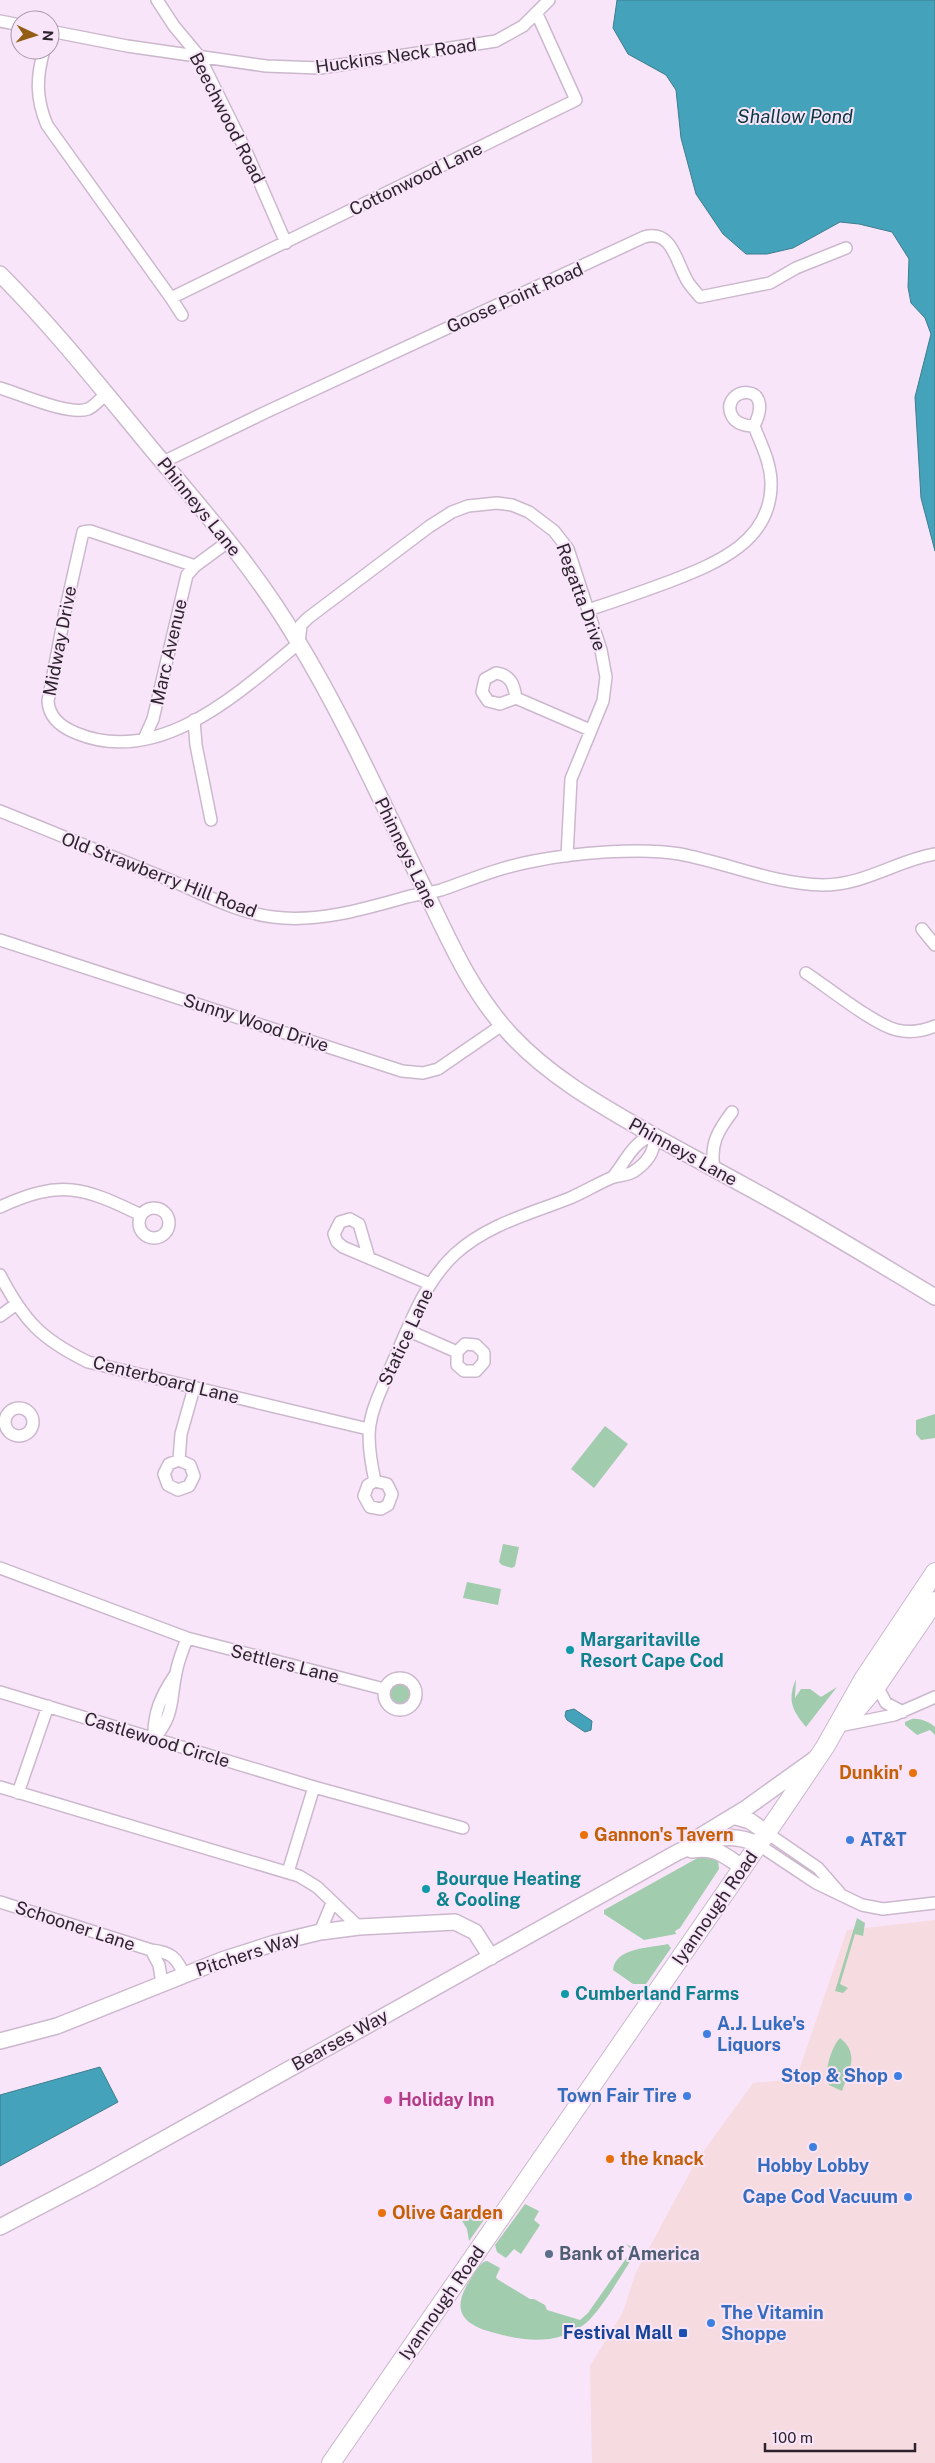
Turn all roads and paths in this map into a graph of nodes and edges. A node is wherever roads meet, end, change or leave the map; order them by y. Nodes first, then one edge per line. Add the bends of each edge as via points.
1 (157, 0) edge
2 (549, 0) edge
3 (537, 14) junction
4 (60, 33) edge
5 (199, 56) junction
6 (42, 60) edge
7 (286, 243) junction
8 (846, 248) dead end
9 (0, 274) edge
10 (171, 298) junction
11 (182, 315) dead end
12 (0, 388) edge
13 (106, 394) junction
14 (754, 426) dead end
15 (163, 462) junction
16 (229, 541) junction
17 (195, 566) junction
18 (588, 610) junction
19 (299, 643) junction
20 (516, 698) dead end
21 (194, 720) junction
22 (590, 730) junction
23 (144, 739) junction
24 (0, 811) edge
25 (211, 820) dead end
26 (935, 854) edge
27 (567, 856) junction
28 (426, 894) junction
29 (922, 929) dead end
30 (0, 940) edge
31 (935, 944) edge
32 (806, 973) dead end
33 (502, 1025) junction
34 (935, 1026) edge
35 (732, 1112) dead end
36 (654, 1135) junction
37 (714, 1169) junction
38 (613, 1177) junction
39 (0, 1207) edge
40 (141, 1215) dead end
41 (369, 1258) dead end
42 (0, 1275) edge
43 (430, 1284) junction
44 (935, 1297) edge
45 (15, 1305) junction
46 (0, 1316) edge
47 (407, 1330) junction
48 (456, 1352) dead end
49 (194, 1388) junction
50 (368, 1429) junction
51 (180, 1460) dead end
52 (375, 1481) dead end
53 (0, 1568) edge
54 (935, 1572) edge
55 (935, 1601) edge
56 (186, 1638) junction
57 (876, 1686) junction
58 (384, 1689) dead end
59 (0, 1692) edge
60 (935, 1697) edge
61 (48, 1706) junction
62 (903, 1712) junction
63 (844, 1725) junction
64 (154, 1739) junction
65 (822, 1751) junction
66 (314, 1787) junction
67 (0, 1788) edge
68 (18, 1793) junction
69 (733, 1816) junction
70 (463, 1828) dead end
71 (763, 1839) junction
72 (678, 1852) junction
73 (743, 1868) junction
74 (288, 1872) junction
75 (0, 1902) edge
76 (332, 1903) junction
77 (935, 1903) edge
78 (359, 1927) junction
79 (320, 1932) junction
80 (151, 1950) junction
81 (491, 1957) junction
82 (184, 1975) junction
83 (162, 1983) junction
84 (0, 2041) edge
85 (0, 2227) edge
86 (331, 2463) edge

1 - 5 street, Beechwood Road
2 - 3 street, Huckins Neck Road
3 - 5 street, Huckins Neck Road via 496,41 337,67 300,69
3 - 7 street, Cottonwood Lane via 576,100
4 - 5 street, Huckins Neck Road
5 - 7 street, Beechwood Road via 246,150
6 - 10 street via 37,82 39,104 47,125
7 - 10 street, Cottonwood Lane
8 - 15 street, Goose Point Road via 796,268 770,284 700,297 687,280 670,244 657,236 644,237
9 - 13 main road, Phinneys Lane
10 - 11 street
12 - 13 street via 65,409 78,410 91,407
13 - 15 main road, Phinneys Lane
14 - 18 street via 768,462 770,490 764,514 750,536 722,560
15 - 16 main road, Phinneys Lane
16 - 17 street
16 - 19 main road, Phinneys Lane
17 - 23 street, Marc Avenue via 186,575 153,718
17 - 23 street, Midway Drive via 90,531 83,532 48,708 57,722 87,738 122,744
18 - 19 street, Regatta Drive via 568,549 554,531 529,512 512,505 483,503 452,512 430,526 308,618 301,625
18 - 22 street, Regatta Drive via 606,677 603,701
19 - 21 street, Midway Drive via 220,706
19 - 28 main road, Phinneys Lane
20 - 22 street
21 - 23 street, Midway Drive
21 - 25 street
22 - 27 street, Regatta Drive via 571,779
24 - 28 street, Old Strawberry Hill Road via 117,861 269,917 323,917
26 - 27 street, Old Strawberry Hill Road via 861,880 824,885 775,880 666,852
27 - 28 street, Old Strawberry Hill Road via 508,866
28 - 33 main road, Phinneys Lane via 467,976
29 - 31 street
30 - 33 street, Sunny Wood Drive via 402,1071 423,1073 438,1069
32 - 34 street via 882,1024 897,1030 918,1031
33 - 36 main road, Phinneys Lane via 554,1075
35 - 37 street via 711,1150
36 - 37 main road, Phinneys Lane
36 - 38 street, Statice Lane via 640,1140
36 - 38 street, Statice Lane via 655,1144 648,1158 631,1172
37 - 44 main road, Phinneys Lane
38 - 43 street, Statice Lane via 486,1231 454,1255
39 - 40 street via 32,1193 68,1189 93,1194
41 - 43 street
42 - 45 street, Centerboard Lane
43 - 47 street, Statice Lane
45 - 46 street
45 - 49 street, Centerboard Lane via 48,1339 88,1362
47 - 48 street
47 - 50 street, Statice Lane via 374,1404
49 - 50 street, Centerboard Lane
49 - 51 street via 181,1434
50 - 52 street, Statice Lane via 367,1442
53 - 56 street, Settlers Lane
54 - 65 main road, Iyannough Road via 864,1678
55 - 57 main road, Iyannough Road
56 - 58 street, Settlers Lane
56 - 64 street via 176,1673 161,1696 154,1721
57 - 62 street via 886,1704
57 - 63 main road, Iyannough Road
59 - 61 street, Castlewood Circle
60 - 62 street
61 - 64 street, Castlewood Circle
61 - 68 street
62 - 63 street
63 - 65 main road, Iyannough Road
64 - 66 street, Castlewood Circle
65 - 69 main road
65 - 71 main road, Iyannough Road
66 - 70 street, Castlewood Circle
66 - 74 street
67 - 68 street
68 - 74 street
69 - 71 main road, Bearses Way via 750,1822
69 - 72 main road, Bearses Way via 702,1832
71 - 72 main road, Bearses Way via 718,1837
71 - 73 main road, Iyannough Road
71 - 77 street, Bearses Way via 818,1868 840,1894 853,1902 876,1909
72 - 73 main road via 713,1849
72 - 81 main road, Bearses Way
73 - 86 main road, Iyannough Road
74 - 76 street via 308,1881
75 - 80 street, Schooner Lane
76 - 78 street
76 - 79 street
78 - 79 main road, Pitchers Way
78 - 81 main road, Pitchers Way via 455,1922 475,1932
79 - 82 main road, Pitchers Way via 276,1942
80 - 82 street, Schooner Lane via 174,1957
80 - 83 street, Schooner Lane via 160,1965
81 - 85 main road, Bearses Way
82 - 83 main road, Pitchers Way
83 - 84 main road, Pitchers Way via 72,2021

